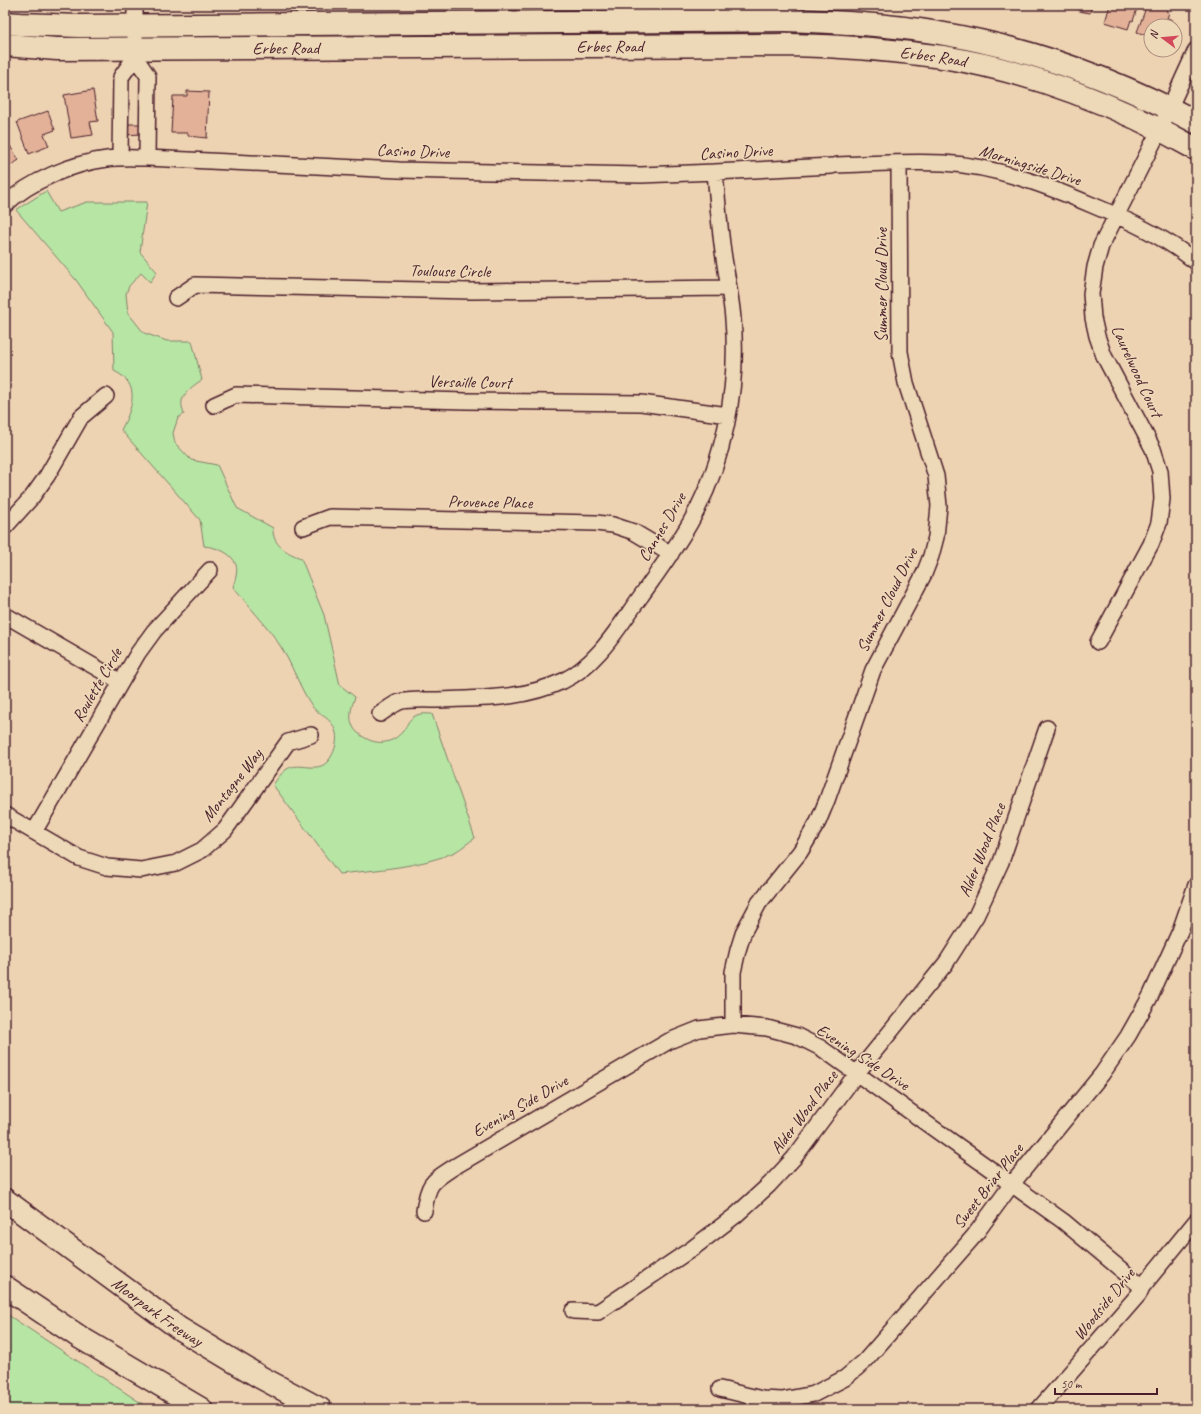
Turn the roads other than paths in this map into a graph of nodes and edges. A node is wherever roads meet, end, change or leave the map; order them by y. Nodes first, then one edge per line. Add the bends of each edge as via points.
1 (135, 15) edge
2 (5, 23) edge
3 (5, 45) edge
4 (1196, 50) edge
5 (135, 53) junction
6 (1169, 109) junction
7 (1196, 122) edge
8 (1160, 129) junction
9 (1196, 149) edge
10 (120, 158) junction
11 (147, 158) junction
12 (899, 163) junction
13 (834, 165) joint
14 (716, 172) junction
15 (5, 205) edge
16 (1116, 215) junction
17 (1196, 262) edge
18 (728, 288) junction
19 (176, 298) dead end
20 (106, 396) dead end
21 (214, 405) dead end
22 (728, 415) junction
23 (5, 527) edge
24 (303, 527) dead end
25 (671, 554) junction
26 (210, 570) dead end
27 (5, 615) edge
28 (1098, 642) dead end
29 (121, 682) junction
30 (380, 714) dead end
31 (1047, 728) dead end
32 (311, 735) dead end
33 (5, 815) edge
34 (34, 832) junction
35 (1196, 885) edge
36 (733, 1025) junction
37 (857, 1073) junction
38 (1012, 1184) junction
39 (5, 1200) edge
40 (424, 1211) dead end
41 (1196, 1221) edge
42 (5, 1287) edge
43 (1142, 1287) junction
44 (573, 1311) dead end
45 (720, 1390) dead end
46 (201, 1409) edge
47 (320, 1409) edge
48 (1039, 1409) edge

1 - 2 main road, Erbes Road via 50,26
1 - 5 street
1 - 6 main road, Erbes Road via 784,20 853,23 939,33 1024,52 1102,78
3 - 5 main road, Erbes Road
4 - 6 street, Laurelwood Court
5 - 8 main road, Erbes Road via 792,45 866,49 944,57 1009,71 1088,97
5 - 10 street via 121,76
5 - 11 street via 148,76
6 - 7 main road, Erbes Road
6 - 8 street, Laurelwood Court
8 - 9 main road, Erbes Road
8 - 16 street, Laurelwood Court
10 - 11 street, Casino Drive
10 - 15 street, Casino Drive via 60,171 39,181
11 - 14 street, Casino Drive via 399,170 641,175
12 - 13 street, Morningside Drive
12 - 16 street, Morningside Drive via 943,163 1001,173 1056,190
12 - 36 street, Summer Cloud Drive via 900,352 906,383 936,476 939,506 936,537 924,574 873,670 818,822 800,852 759,903 744,931 733,972
13 - 14 street, Casino Drive
14 - 18 street, Cannes Drive
16 - 17 street, Morningside Drive via 1159,236
16 - 28 street, Laurelwood Court via 1094,267 1092,318 1104,356 1153,449 1160,470 1162,499 1159,523 1151,544
18 - 19 street, Toulouse Circle via 471,290 195,285
18 - 22 street, Cannes Drive via 733,318 734,350
20 - 23 street via 81,417 47,476
21 - 22 street, Versaille Court via 236,395 641,403
22 - 25 street, Cannes Drive via 719,453 706,489
24 - 25 street, Provence Place via 330,517 596,523 634,532
25 - 30 street, Cannes Drive via 604,648 565,680 537,691 508,697 400,701
26 - 29 street, Roulette Circle via 154,630
27 - 29 street
29 - 34 street, Roulette Circle
31 - 37 street, Alder Wood Place via 1001,862 976,916 946,963
32 - 34 street, Montagne Way via 288,742 225,830 202,850 176,863 141,870 107,867 79,858
33 - 34 street, Montagne Way
35 - 38 street, Sweet Briar Place via 1180,931 1150,997 1128,1036 1102,1074
36 - 37 street, Evening Side Drive via 767,1028 797,1036 822,1048
36 - 40 street, Evening Side Drive via 699,1030 669,1041 454,1167 434,1180 426,1192
37 - 38 street, Evening Side Drive
37 - 44 street, Alder Wood Place via 794,1158 736,1215 693,1248 598,1312
38 - 43 street, Evening Side Drive via 1063,1221
38 - 45 street, Sweet Briar Place via 974,1236 865,1361 845,1378 814,1394 782,1400 762,1400
39 - 47 main road, Moorpark Freeway via 180,1329
41 - 43 street, Woodside Drive
42 - 46 main road via 81,1338
43 - 48 street, Woodside Drive via 1139,1294

